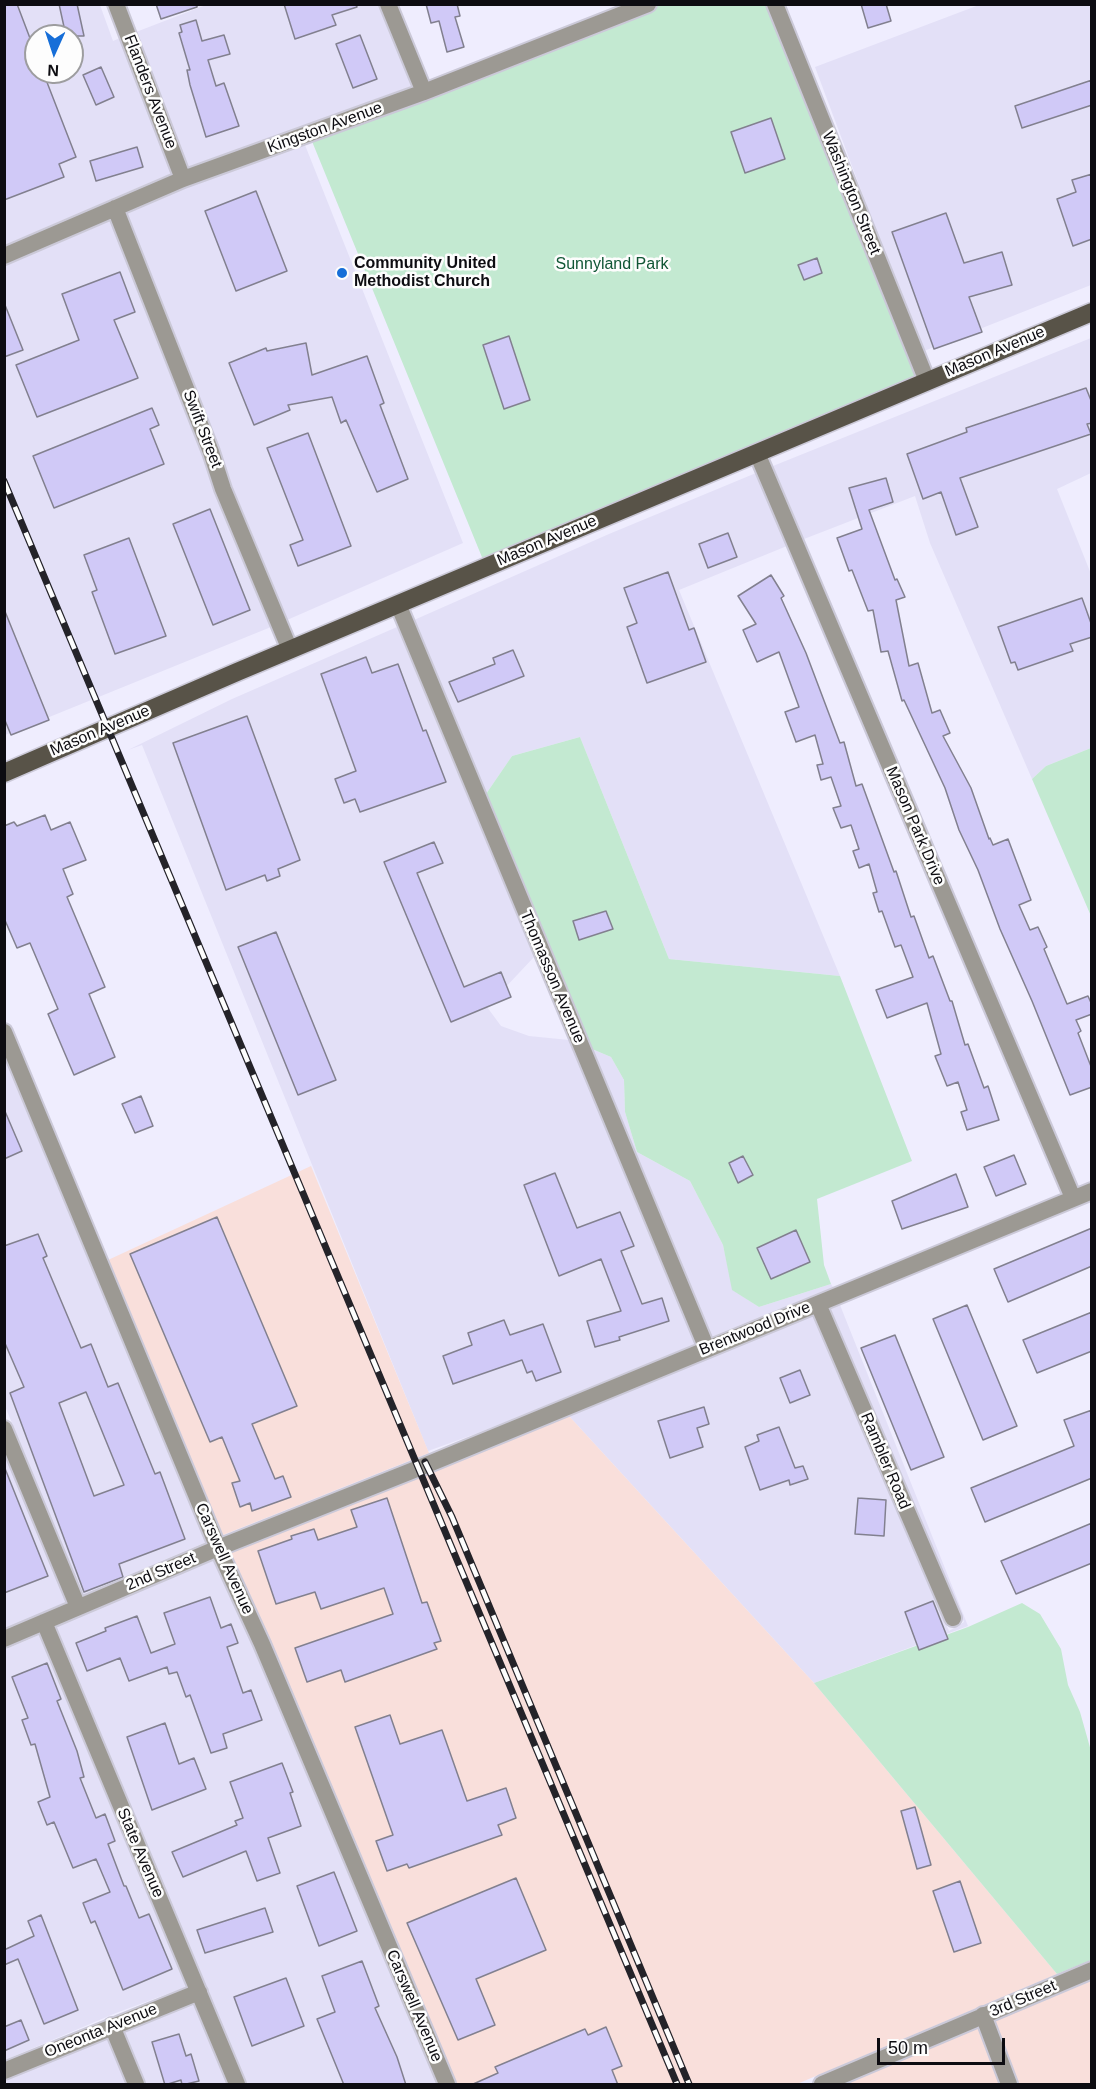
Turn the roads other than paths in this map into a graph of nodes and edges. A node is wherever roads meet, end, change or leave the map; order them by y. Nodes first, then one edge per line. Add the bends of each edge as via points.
1 (116, 4) edge
2 (388, 4) edge
3 (648, 4) edge
4 (775, 4) edge
5 (424, 92) junction
6 (183, 179) junction
7 (115, 208) junction
8 (4, 256) edge
9 (1091, 313) edge
10 (927, 381) junction
11 (757, 453) junction
12 (398, 604) junction
13 (290, 650) junction
14 (4, 772) edge
15 (4, 1032) edge
16 (1092, 1191) edge
17 (1073, 1198) junction
18 (818, 1304) junction
19 (707, 1349) junction
20 (4, 1429) edge
21 (419, 1468) joint
22 (218, 1548) junction
23 (78, 1607) junction
24 (953, 1618) dead end
25 (44, 1622) junction
26 (4, 1639) edge
27 (1092, 1970) edge
28 (198, 1992) junction
29 (983, 2015) junction
30 (112, 2026) junction
31 (4, 2070) edge
32 (136, 2085) edge
33 (237, 2085) edge
34 (447, 2085) edge
35 (822, 2085) edge
36 (1009, 2085) edge

1 - 6 street, Flanders Avenue
2 - 5 street
3 - 5 street, Kingston Avenue
4 - 10 street, Washington Street
5 - 6 street, Kingston Avenue
6 - 7 street, Kingston Avenue
7 - 8 street, Kingston Avenue
7 - 13 street, Swift Street
9 - 10 main road, Mason Avenue
10 - 11 main road, Mason Avenue
11 - 12 main road, Mason Avenue
11 - 17 street, Mason Park Drive
12 - 13 main road, Mason Avenue
12 - 19 street, Thomasson Avenue
13 - 14 main road, Mason Avenue
15 - 22 street, Carswell Avenue
16 - 17 street, Brentwood Drive
17 - 18 street, Brentwood Drive
18 - 19 street, Brentwood Drive
18 - 24 street, Rambler Road
19 - 21 street, Brentwood Drive
20 - 23 street
21 - 22 street, 2nd Street
22 - 23 street, 2nd Street
22 - 34 street, Carswell Avenue
23 - 25 street, 2nd Street
25 - 26 street, 2nd Street
25 - 28 street, State Avenue
27 - 29 street, 3rd Street
28 - 30 street, Oneonta Avenue
28 - 33 street, State Avenue
29 - 35 street, 3rd Street
29 - 36 street
30 - 31 street, Oneonta Avenue
30 - 32 street

